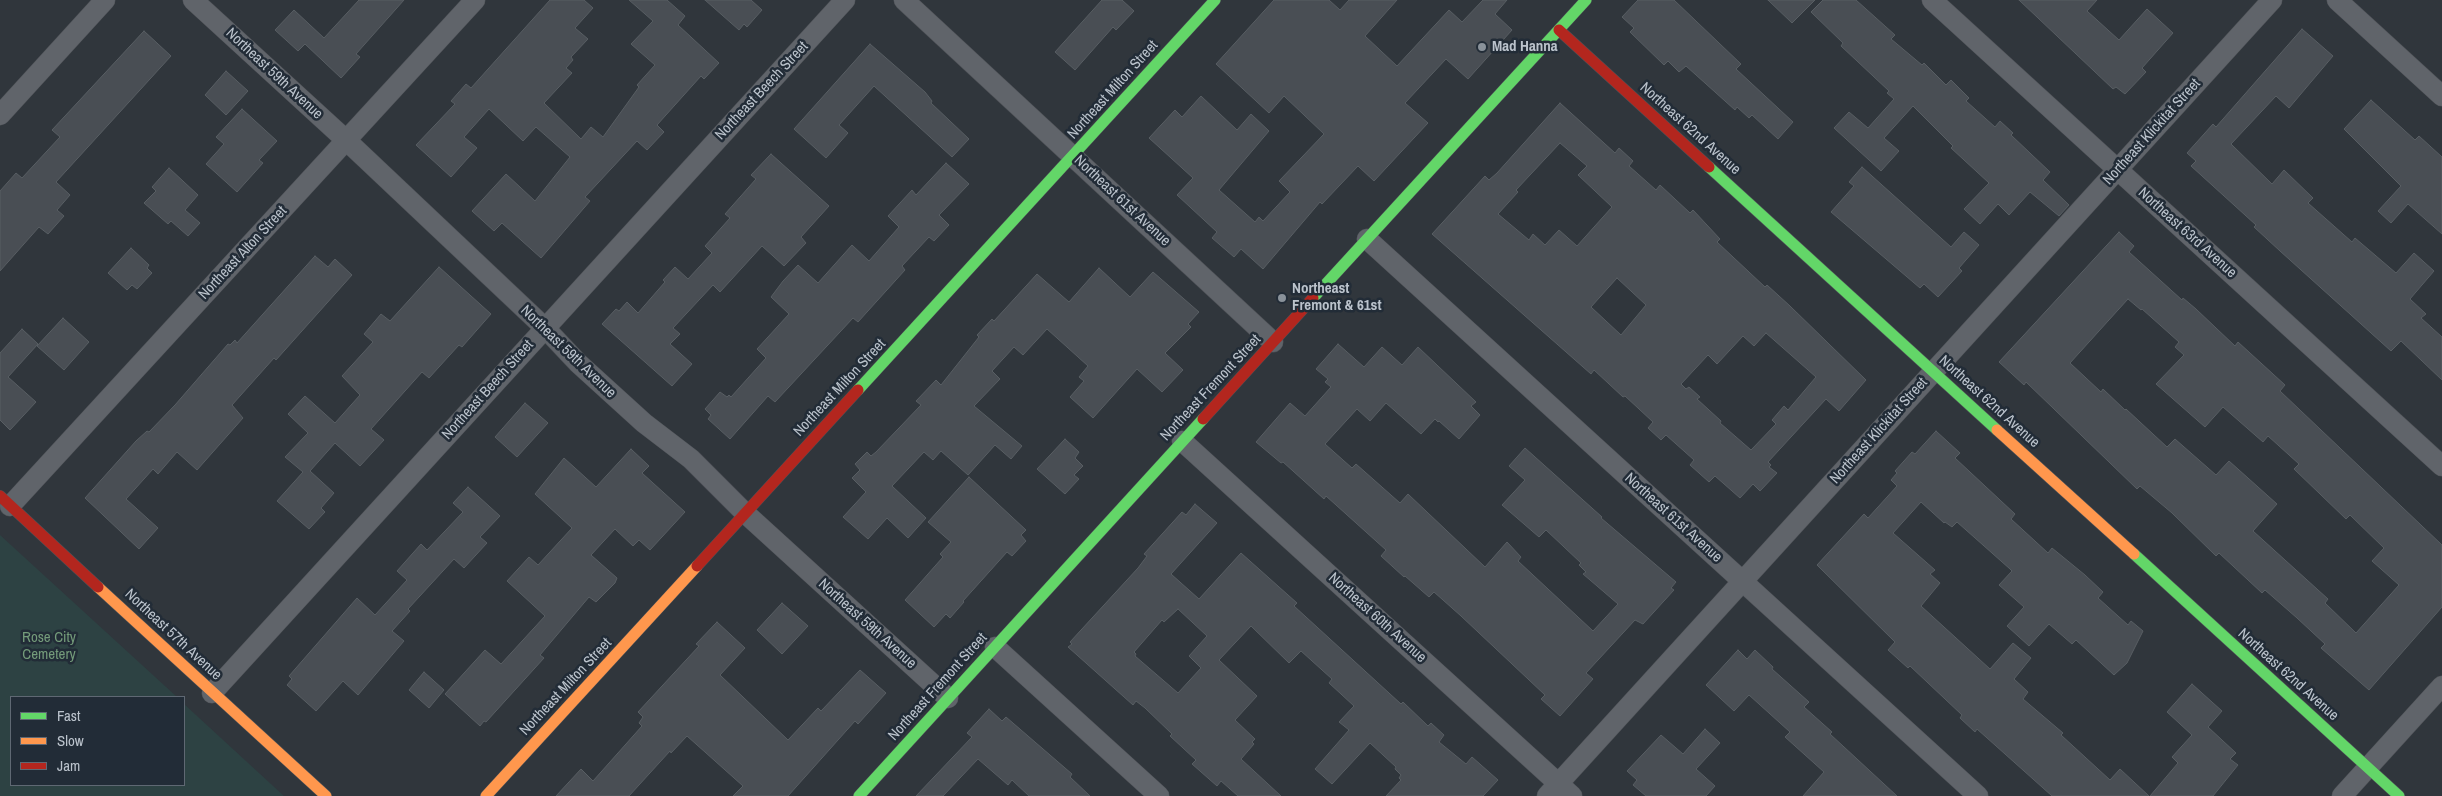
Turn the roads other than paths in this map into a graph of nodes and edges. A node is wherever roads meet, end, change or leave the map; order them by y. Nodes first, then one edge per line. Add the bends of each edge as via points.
1 (105, 0) edge
2 (193, 0) edge
3 (476, 0) edge
4 (845, 0) edge
5 (904, 0) edge
6 (1215, 0) edge
7 (1586, 0) edge
8 (1932, 0) edge
9 (2272, 0) edge
10 (2337, 0) edge
11 (1559, 30) junction
12 (2442, 96) edge
13 (0, 115) edge
14 (347, 141) junction
15 (1073, 157) junction
16 (2118, 170) junction
17 (1367, 239) junction
18 (544, 328) junction
19 (1273, 342) junction
20 (1933, 372) junction
21 (1182, 441) junction
22 (2442, 466) edge
23 (5, 501) edge
24 (746, 513) junction
25 (1742, 582) junction
26 (995, 647) junction
27 (2442, 686) edge
28 (212, 692) junction
29 (948, 698) junction
30 (2368, 768) junction
31 (1559, 792) edge
32 (326, 796) edge
33 (486, 796) edge
34 (859, 796) edge
35 (1159, 796) edge
36 (1978, 796) edge
37 (2342, 796) edge
38 (2399, 796) edge

1 - 13 street
2 - 14 street, Northeast 59th Avenue
3 - 14 street, Northeast Alton Street
4 - 18 street, Northeast Beech Street
5 - 15 street, Northeast 61st Avenue
6 - 15 street, Northeast Milton Street
7 - 11 street, Northeast Fremont Street
8 - 16 street, Northeast 63rd Avenue
9 - 16 street, Northeast Klickitat Street
10 - 12 street
11 - 17 street, Northeast Fremont Street
11 - 20 street, Northeast 62nd Avenue
14 - 18 street, Northeast 59th Avenue
14 - 23 street, Northeast Alton Street
15 - 19 street, Northeast 61st Avenue
15 - 24 street, Northeast Milton Street
16 - 20 street, Northeast Klickitat Street
16 - 22 street, Northeast 63rd Avenue
17 - 19 street, Northeast Fremont Street
17 - 25 street, Northeast 61st Avenue
18 - 24 street, Northeast 59th Avenue via 628,409 716,481
18 - 28 street, Northeast Beech Street
19 - 21 street, Northeast Fremont Street
20 - 25 street, Northeast Klickitat Street
20 - 30 street, Northeast 62nd Avenue
21 - 26 street, Northeast Fremont Street
21 - 31 street, Northeast 60th Avenue
23 - 28 street, Northeast 57th Avenue
24 - 29 street, Northeast 59th Avenue
24 - 33 street, Northeast Milton Street
25 - 31 street, Northeast Klickitat Street
25 - 36 street, Northeast 61st Avenue
26 - 29 street, Northeast Fremont Street
26 - 35 street
27 - 30 street
28 - 32 street, Northeast 57th Avenue
29 - 34 street, Northeast Fremont Street
30 - 37 street
30 - 38 street, Northeast 62nd Avenue

